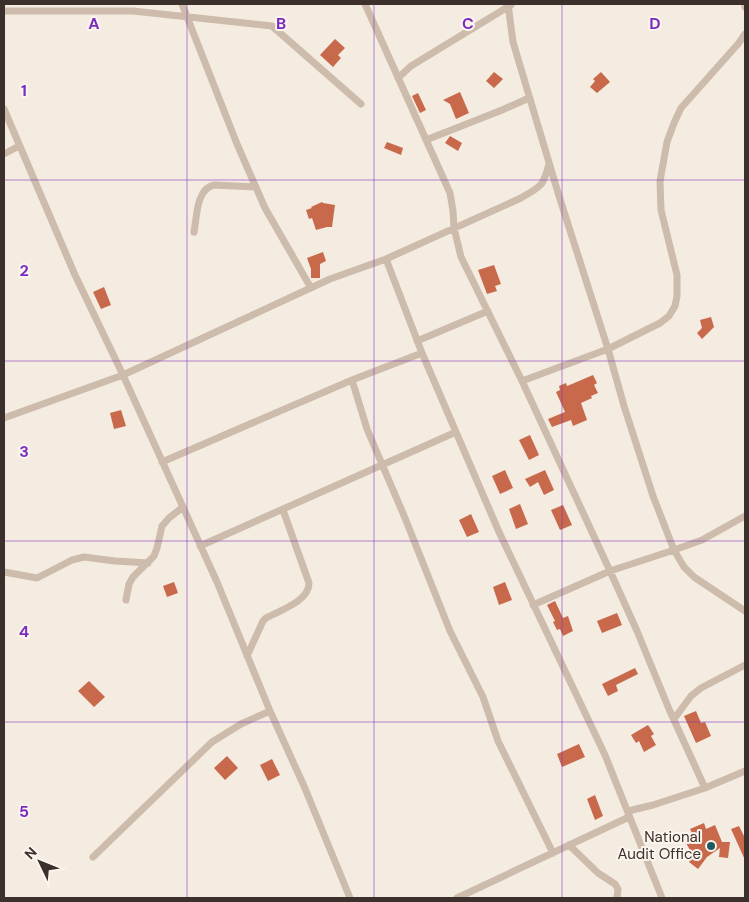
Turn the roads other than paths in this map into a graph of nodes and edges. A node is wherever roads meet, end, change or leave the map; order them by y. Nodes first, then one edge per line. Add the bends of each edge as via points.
1 (182, 4) edge
2 (365, 4) edge
3 (510, 5) edge
4 (4, 11) edge
5 (187, 16) junction
6 (745, 34) edge
7 (398, 78) junction
8 (529, 98) junction
9 (361, 104) dead end
10 (4, 109) edge
11 (426, 140) junction
12 (19, 146) junction
13 (4, 154) edge
14 (549, 164) junction
15 (256, 187) junction
16 (454, 228) junction
17 (194, 232) dead end
18 (386, 259) junction
19 (311, 288) junction
20 (488, 311) junction
21 (417, 341) junction
22 (608, 349) junction
23 (422, 353) junction
24 (123, 375) junction
25 (352, 380) junction
26 (522, 381) junction
27 (4, 418) edge
28 (456, 432) junction
29 (162, 462) junction
30 (383, 465) junction
31 (183, 507) junction
32 (283, 510) junction
33 (745, 516) edge
34 (200, 546) junction
35 (674, 550) junction
36 (148, 563) junction
37 (610, 571) junction
38 (4, 572) edge
39 (126, 600) dead end
40 (533, 605) junction
41 (745, 611) edge
42 (247, 656) junction
43 (745, 665) edge
44 (270, 711) junction
45 (674, 719) junction
46 (745, 771) edge
47 (705, 788) junction
48 (628, 814) junction
49 (569, 845) junction
50 (553, 853) junction
51 (93, 857) dead end
52 (350, 898) edge
53 (457, 898) edge
54 (617, 898) edge
55 (662, 898) edge

1 - 5 street
2 - 7 street
3 - 7 street via 411,66
3 - 8 street via 514,42
4 - 5 street via 133,11
5 - 9 street via 272,26
5 - 15 street
6 - 22 street via 681,108 667,142 660,181 661,210 677,275 675,306 660,323
7 - 11 street
8 - 11 street
8 - 14 street
10 - 12 street
11 - 16 street via 450,193
12 - 13 street
12 - 24 street
14 - 16 street via 545,180 538,188
14 - 22 street
15 - 17 street via 209,186 199,203
15 - 19 street
16 - 18 street
16 - 20 street via 461,257
18 - 19 street
18 - 21 street
19 - 24 street
20 - 21 street
20 - 26 street
21 - 23 street
22 - 26 street
22 - 35 street via 653,496
23 - 25 street
23 - 28 street
24 - 27 street
24 - 29 street
25 - 29 street
25 - 30 street via 367,429
26 - 37 street
28 - 30 street
28 - 40 street
29 - 31 street
30 - 32 street
30 - 50 street via 450,631
31 - 34 street
31 - 36 street via 162,526 158,548
32 - 34 street
32 - 42 street via 309,589 300,600 263,621
33 - 35 street via 702,540
34 - 42 street
35 - 37 street
35 - 41 street via 689,573
36 - 38 street via 84,557 38,578
36 - 39 street via 129,584
37 - 40 street
37 - 45 street
40 - 48 street via 605,755
42 - 44 street
43 - 45 street via 701,688
44 - 51 street via 240,724 212,742
44 - 52 street
45 - 47 street
46 - 47 street
47 - 48 street
48 - 49 street
48 - 55 street
49 - 50 street
49 - 54 street via 598,873 615,884
50 - 53 street

